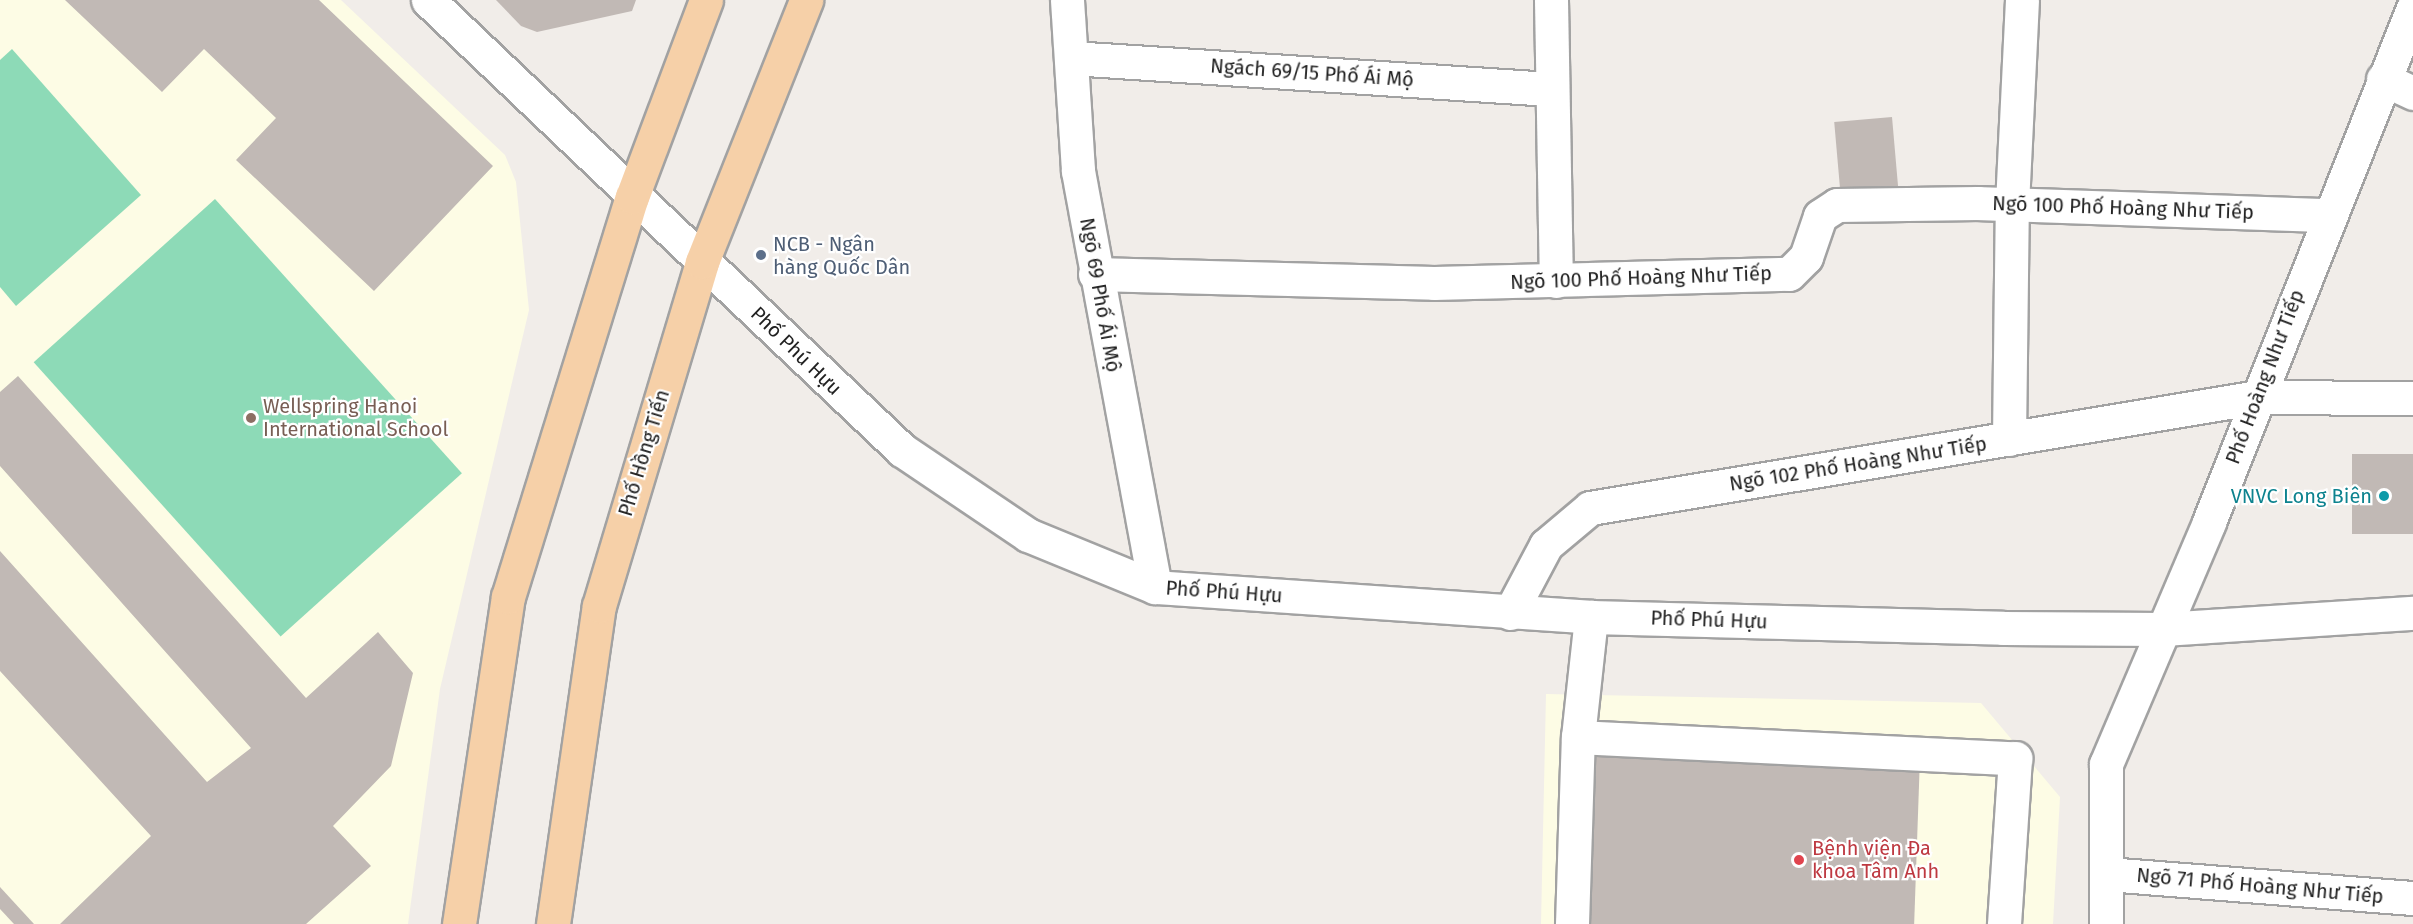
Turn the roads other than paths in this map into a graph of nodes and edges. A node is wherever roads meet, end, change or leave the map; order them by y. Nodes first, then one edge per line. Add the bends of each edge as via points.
1 (428, 0) edge
2 (706, 0) edge
3 (806, 0) edge
4 (1067, 0) edge
5 (1551, 0) edge
6 (2022, 0) edge
7 (2413, 8) edge
8 (1071, 58) junction
9 (2384, 79) junction
10 (1552, 89) junction
11 (2413, 93) edge
12 (632, 197) junction
13 (2012, 204) junction
14 (2327, 215) junction
15 (702, 262) junction
16 (1095, 274) junction
17 (1556, 281) junction
18 (2258, 397) junction
19 (2413, 398) edge
20 (2009, 439) junction
21 (1155, 587) junction
22 (1510, 613) junction
23 (2413, 613) edge
24 (1591, 617) junction
25 (2163, 629) junction
26 (1578, 737) junction
27 (2107, 874) junction
28 (2413, 898) edge
29 (459, 924) edge
30 (553, 924) edge
31 (1572, 924) edge
32 (2004, 924) edge
33 (2106, 924) edge

1 - 12 street, Phố Phú Hựu
2 - 12 main road
3 - 15 main road, Phố Hồng Tiến
4 - 8 street, Ngõ 69 Phố Ái Mộ
5 - 10 street
6 - 13 street
7 - 9 street, Phố Hoàng Như Tiếp
8 - 10 street, Ngách 69/15 Phố Ái Mộ
8 - 16 street, Ngõ 69 Phố Ái Mộ via 1078,171
9 - 11 street
9 - 14 street, Phố Hoàng Như Tiếp
10 - 17 street
12 - 15 street, Phố Phú Hựu
12 - 29 main road via 508,597
13 - 14 street, Ngõ 100 Phố Hoàng Như Tiếp
13 - 17 street, Ngõ 100 Phố Hoàng Như Tiếp via 1830,207 1820,216 1806,257 1789,274
13 - 20 street
14 - 18 street, Phố Hoàng Như Tiếp
15 - 21 street, Phố Phú Hựu via 902,450 1028,535
15 - 30 main road, Phố Hồng Tiến via 599,606
16 - 17 street, Ngõ 100 Phố Hoàng Như Tiếp via 1434,283
16 - 21 street, Ngõ 69 Phố Ái Mộ
18 - 19 street, Ngõ 102 Phố Hoàng Như Tiếp
18 - 20 street, Ngõ 102 Phố Hoàng Như Tiếp
18 - 25 street, Phố Hoàng Như Tiếp
20 - 22 street, Ngõ 102 Phố Hoàng Như Tiếp via 1590,508 1546,545
21 - 22 street, Phố Phú Hựu
22 - 24 street, Phố Phú Hựu
23 - 25 street, Phố Phú Hựu
24 - 25 street, Phố Phú Hựu
24 - 26 street
25 - 27 street, Phố Hoàng Như Tiếp via 2106,764
26 - 31 street
26 - 32 street via 2015,758
27 - 28 street, Ngõ 71 Phố Hoàng Như Tiếp
27 - 33 street, Phố Hoàng Như Tiếp

